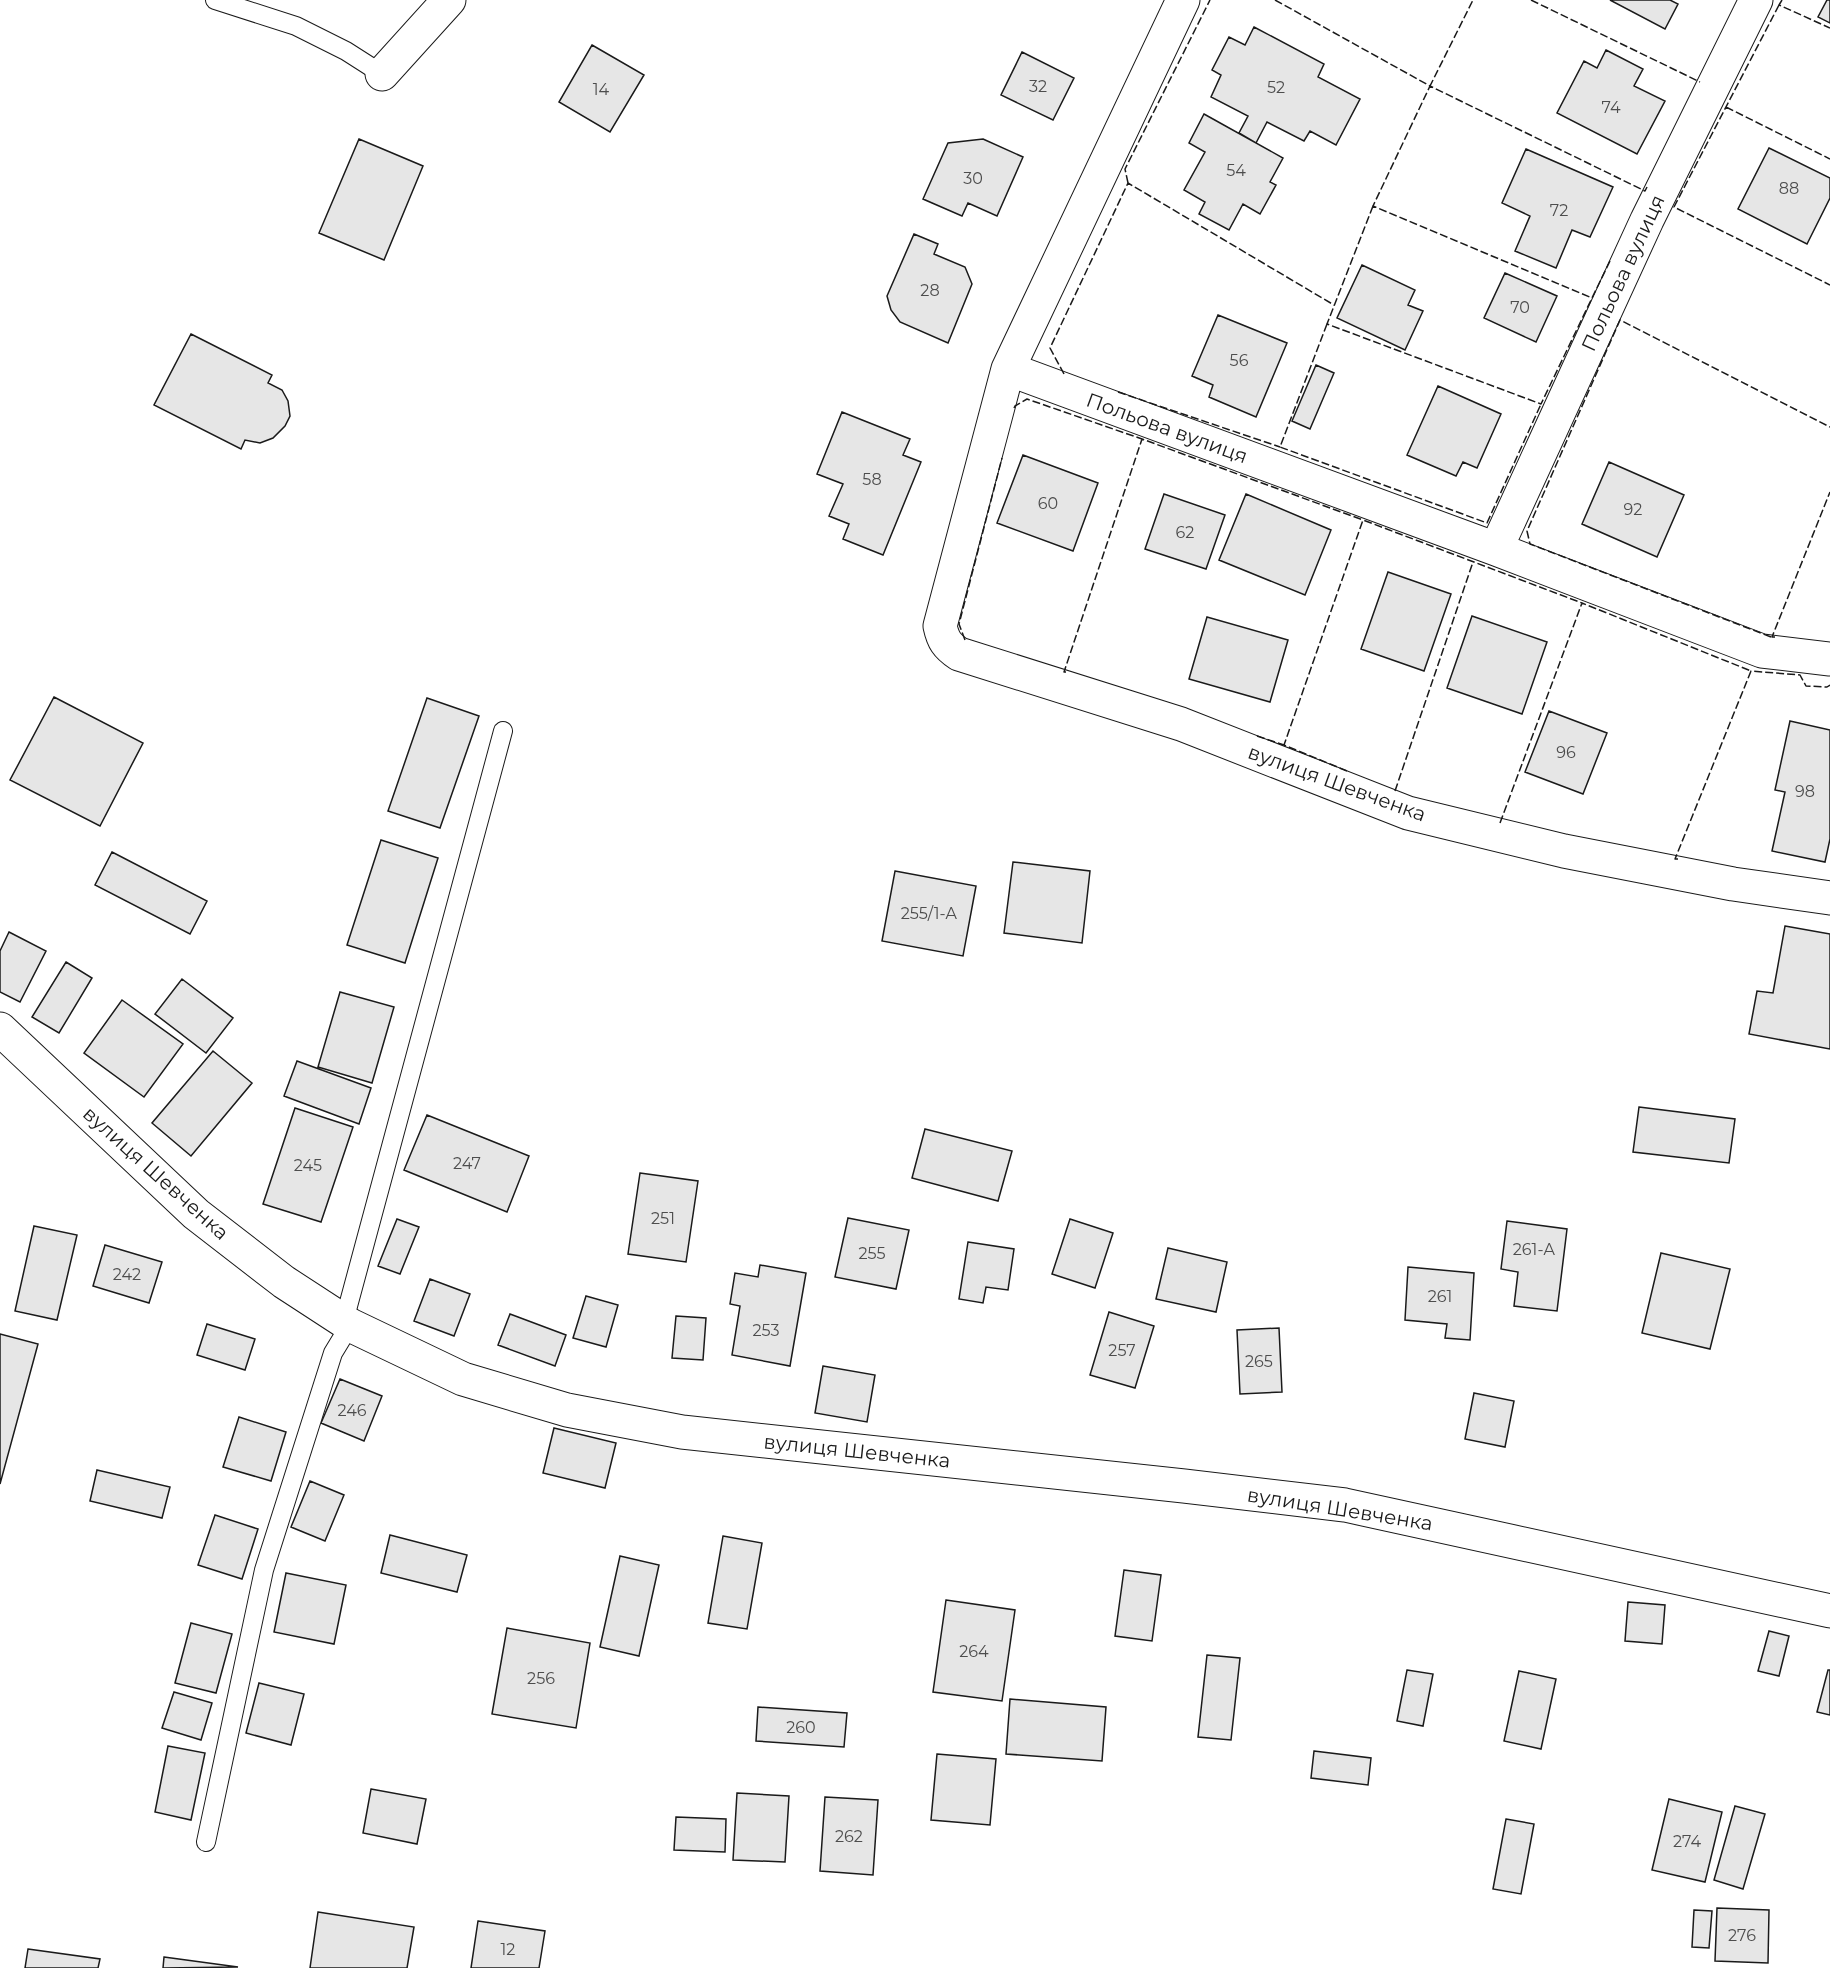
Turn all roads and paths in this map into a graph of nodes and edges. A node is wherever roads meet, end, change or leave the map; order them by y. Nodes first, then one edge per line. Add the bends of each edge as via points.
1 (215, 0) edge
2 (449, 0) edge
3 (1183, 0) edge
4 (1756, 0) edge
5 (382, 74) joint
6 (1008, 369) junction
7 (1496, 549) junction
8 (1830, 659) edge
9 (503, 732) dead end
10 (1830, 898) edge
11 (0, 1029) edge
12 (347, 1323) junction
13 (1830, 1611) edge
14 (206, 1842) dead end

1 - 5 lane via 296,26
2 - 5 street
3 - 6 street
4 - 7 street, Польова вулиця via 1647,220
6 - 7 street, Польова вулиця
6 - 10 street, вулиця Шевченка via 940,626 949,647 960,654 1181,724 1408,813 1564,851 1733,884
7 - 8 street, Польова вулиця via 1762,651
9 - 12 lane
11 - 12 street, вулиця Шевченка via 196,1214 284,1282
12 - 13 street, вулиця Шевченка via 463,1379 578,1412 682,1432 1345,1505
12 - 14 lane via 333,1353 264,1570

